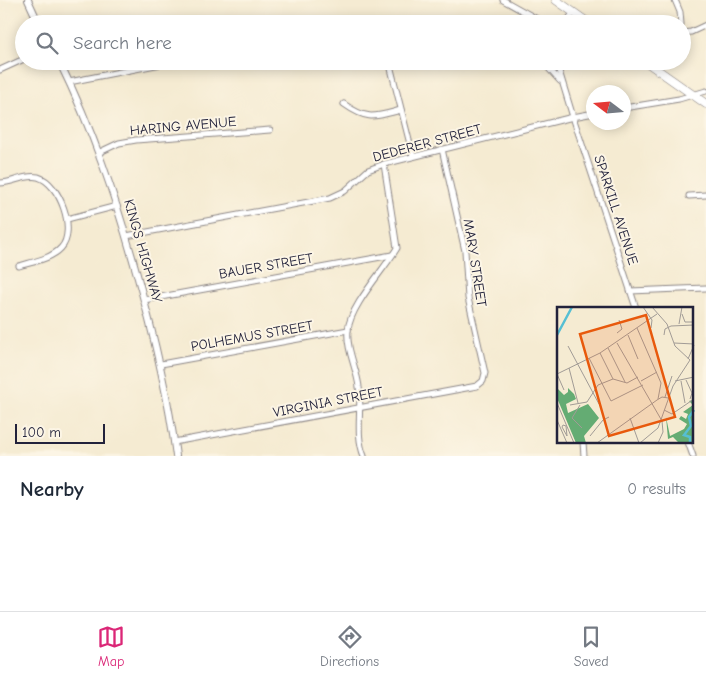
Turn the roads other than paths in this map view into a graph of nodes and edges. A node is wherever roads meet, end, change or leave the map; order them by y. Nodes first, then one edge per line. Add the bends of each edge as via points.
1 (28, 0) edge
2 (503, 0) edge
3 (556, 0) edge
4 (675, 0) edge
5 (574, 12) junction
6 (35, 15) edge
7 (530, 15) edge
8 (572, 15) edge
9 (578, 15) edge
10 (680, 15) edge
11 (706, 25) edge
12 (691, 32) edge
13 (15, 63) edge
14 (0, 70) edge
15 (63, 70) edge
16 (130, 70) edge
17 (391, 70) edge
18 (551, 70) edge
19 (559, 70) edge
20 (658, 70) edge
21 (69, 82) junction
22 (564, 88) junction
23 (706, 91) edge
24 (692, 94) junction
25 (344, 104) dead end
26 (706, 104) edge
27 (631, 107) edge
28 (401, 110) junction
29 (586, 115) edge
30 (573, 117) junction
31 (270, 130) dead end
32 (442, 149) junction
33 (100, 152) junction
34 (413, 156) junction
35 (384, 164) junction
36 (0, 183) edge
37 (706, 195) edge
38 (689, 196) dead end
39 (117, 206) junction
40 (67, 219) junction
41 (126, 236) junction
42 (392, 255) junction
43 (19, 266) dead end
44 (706, 288) edge
45 (630, 290) junction
46 (144, 300) junction
47 (636, 307) edge
48 (348, 330) junction
49 (161, 364) junction
50 (483, 380) joint
51 (360, 408) junction
52 (174, 442) junction
53 (583, 443) edge
54 (688, 443) edge
55 (176, 456) edge
56 (364, 456) edge
57 (584, 456) edge
58 (693, 456) edge

1 - 6 street
2 - 7 street
3 - 5 main road
4 - 10 street
5 - 8 street
5 - 9 main road
11 - 12 street
13 - 14 street
15 - 21 street, KINGS HIGHWAY
16 - 21 street
17 - 28 street
18 - 22 street
19 - 22 street, SPARKILL AVENUE
20 - 24 main road
21 - 33 street, KINGS HIGHWAY
22 - 30 street, SPARKILL AVENUE
23 - 24 street
24 - 26 main road
24 - 27 street
25 - 28 street via 366,117
28 - 34 street
29 - 30 street, DEDERER STREET
30 - 32 street, DEDERER STREET
30 - 45 street, SPARKILL AVENUE
31 - 33 street, HARING AVENUE via 136,140
32 - 34 street, DEDERER STREET
32 - 50 street, MARY STREET via 464,251 468,298 485,373
33 - 39 street, KINGS HIGHWAY
34 - 35 street, DEDERER STREET
35 - 41 street, DEDERER STREET via 368,170 346,191 330,198
35 - 42 street via 397,248
36 - 40 street via 31,177 48,182 56,191
37 - 38 street
39 - 40 street
39 - 41 street, KINGS HIGHWAY
40 - 43 street via 66,240 55,254
41 - 46 street, KINGS HIGHWAY
42 - 46 street, BAUER STREET
42 - 48 street via 367,288
44 - 45 street
45 - 47 street, SPARKILL AVENUE
46 - 49 street, KINGS HIGHWAY
48 - 49 street, POLHEMUS STREET
48 - 51 street via 360,387
49 - 52 street, KINGS HIGHWAY
50 - 51 street, VIRGINIA STREET via 476,386
51 - 52 street, VIRGINIA STREET
51 - 56 street
52 - 55 street, KINGS HIGHWAY
53 - 57 street
54 - 58 street

